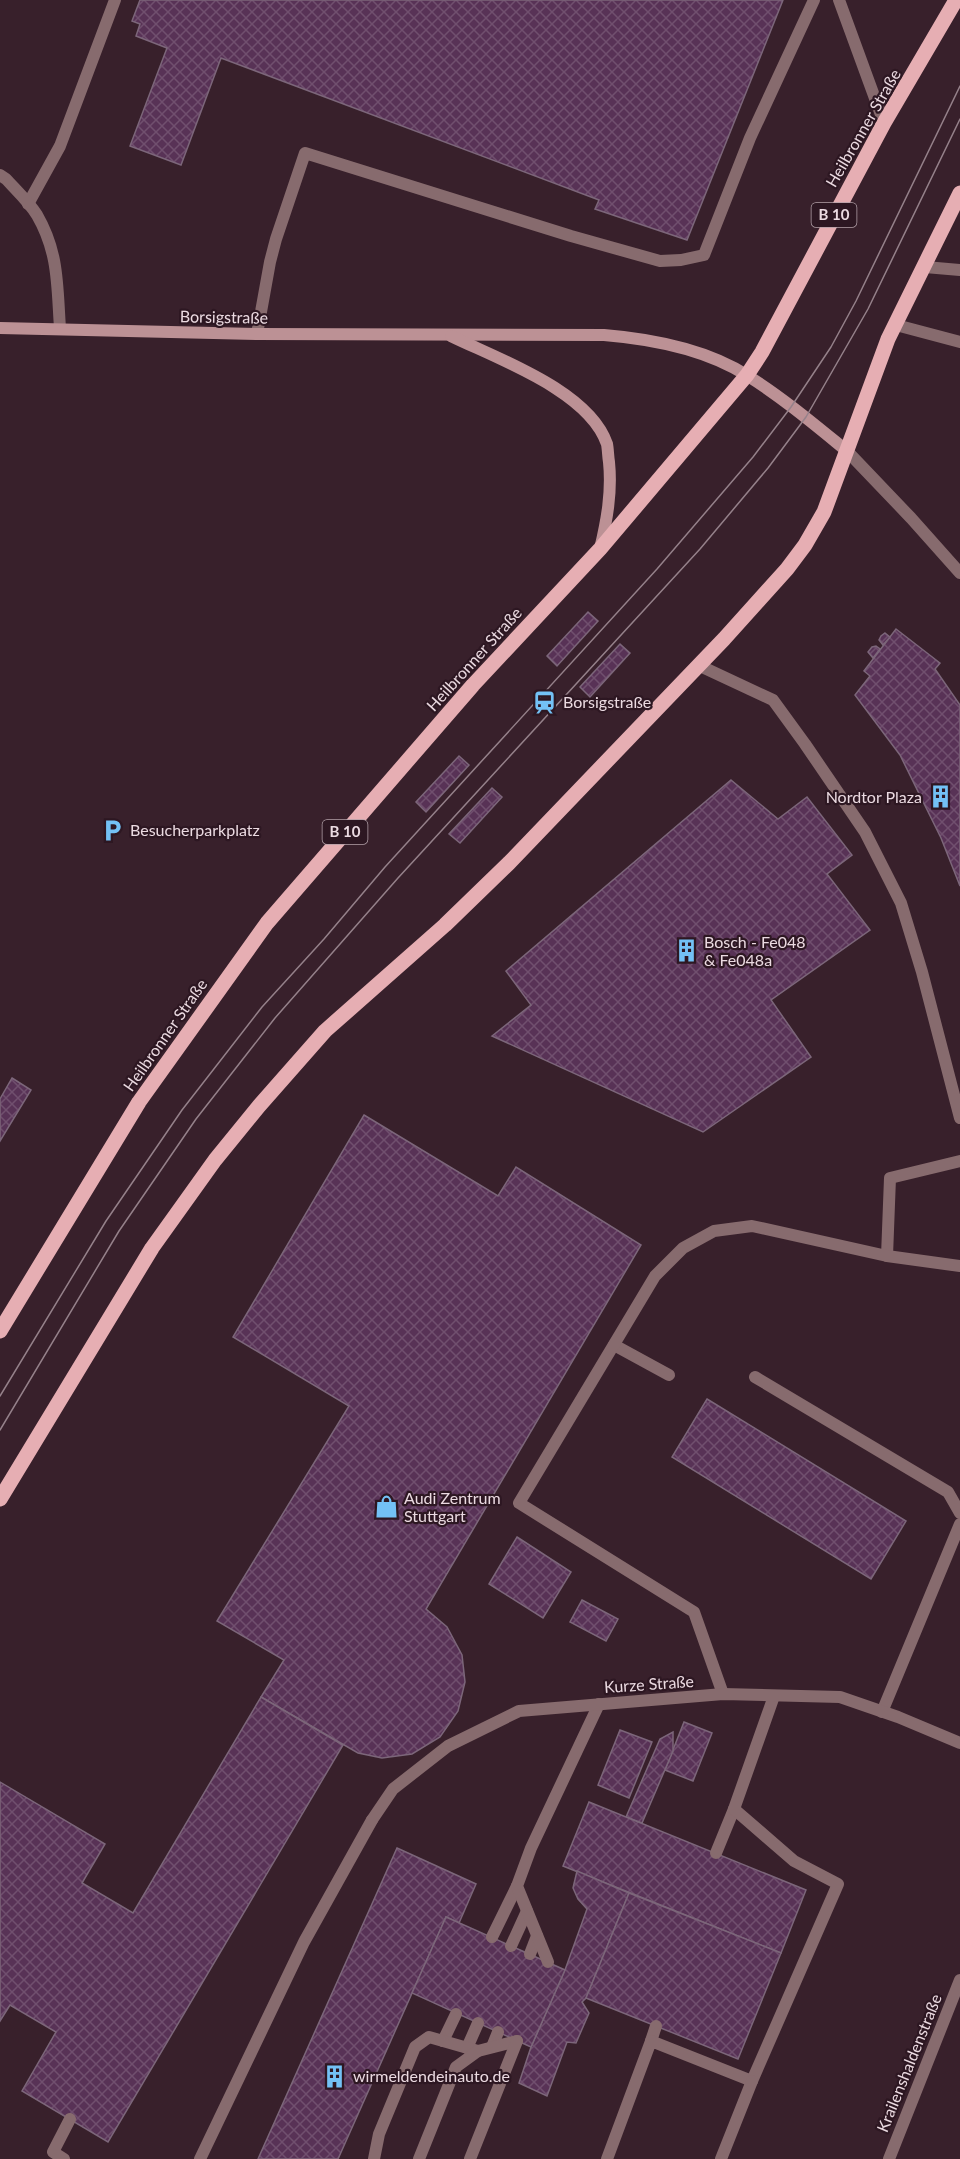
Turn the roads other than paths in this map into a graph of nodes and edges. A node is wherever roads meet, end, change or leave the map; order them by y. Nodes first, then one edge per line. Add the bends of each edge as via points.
1 (116, 0) edge
2 (814, 0) edge
3 (839, 0) edge
4 (956, 0) edge
5 (884, 123) junction
6 (0, 175) edge
7 (960, 193) edge
8 (28, 204) junction
9 (925, 267) junction
10 (960, 270) edge
11 (896, 325) junction
12 (0, 328) edge
13 (60, 328) junction
14 (257, 334) junction
15 (447, 334) junction
16 (960, 342) edge
17 (747, 375) junction
18 (847, 451) junction
19 (600, 549) junction
20 (960, 573) edge
21 (698, 665) junction
22 (960, 1118) edge
23 (960, 1161) edge
24 (887, 1256) junction
25 (960, 1266) edge
26 (0, 1331) edge
27 (614, 1345) junction
28 (669, 1375) dead end
29 (755, 1377) dead end
30 (0, 1499) edge
31 (960, 1513) edge
32 (960, 1524) edge
33 (723, 1694) junction
34 (774, 1696) junction
35 (599, 1704) junction
36 (882, 1712) junction
37 (960, 1743) edge
38 (734, 1809) junction
39 (716, 1853) dead end
40 (516, 1886) junction
41 (527, 1911) junction
42 (537, 1936) junction
43 (492, 1937) dead end
44 (511, 1946) dead end
45 (530, 1954) dead end
46 (548, 1962) dead end
47 (960, 1980) edge
48 (456, 2014) dead end
49 (478, 2023) dead end
50 (656, 2026) dead end
51 (498, 2032) dead end
52 (443, 2041) junction
53 (651, 2041) junction
54 (492, 2047) junction
55 (472, 2050) junction
56 (752, 2082) junction
57 (70, 2119) dead end
58 (64, 2159) edge
59 (200, 2159) edge
60 (374, 2159) edge
61 (419, 2159) edge
62 (470, 2159) edge
63 (607, 2159) edge
64 (721, 2159) edge
65 (890, 2159) edge

1 - 8 street via 60,146
2 - 14 street via 750,138 704,255 660,261 305,153 270,262
3 - 5 street
4 - 5 main road, Heilbronner Straße / B 10
5 - 17 main road, Heilbronner Straße / B 10
6 - 8 street
7 - 9 main road
8 - 13 street via 53,249
9 - 10 street
9 - 11 main road
11 - 16 street
11 - 18 main road via 865,396
12 - 13 main road, Borsigstraße
13 - 14 main road, Borsigstraße
14 - 15 main road, Borsigstraße
15 - 17 main road, Borsigstraße via 604,334 637,338 702,354
15 - 19 main road via 539,379 584,408 594,420 607,445 611,483
17 - 18 main road, Borsigstraße
17 - 19 main road, Heilbronner Straße / B 10
18 - 20 street
18 - 21 main road via 824,512 805,545
19 - 26 main road, Heilbronner Straße / B 10 via 473,685 267,923 139,1102
21 - 22 street via 772,700 865,832 901,903
21 - 30 main road via 509,863 316,1039 259,1106 152,1248
23 - 24 street via 890,1178
24 - 25 street
24 - 27 street via 752,1226 714,1230 683,1248 655,1276
27 - 28 street
27 - 33 street via 519,1503 694,1612
29 - 31 street via 948,1492
32 - 36 street
33 - 34 street, Kurze Straße
33 - 35 street, Kurze Straße
34 - 36 street, Kurze Straße via 840,1697
34 - 38 street
35 - 40 street
35 - 59 street, Kurze Straße via 519,1711 448,1746 393,1789 304,1942
36 - 37 street, Kurze Straße
38 - 39 street
38 - 56 street via 794,1861 838,1884
40 - 41 street
40 - 43 street
41 - 42 street
41 - 44 street
42 - 45 street
42 - 46 street
47 - 65 street, Krailenshaldenstraße
48 - 52 street
49 - 55 street
50 - 53 street
51 - 54 street
52 - 55 street
52 - 60 street via 429,2037 415,2047 379,2134
53 - 56 street
53 - 63 street
54 - 55 street
54 - 62 street via 518,2041
55 - 61 street via 456,2067
56 - 64 street
57 - 58 street via 53,2152

